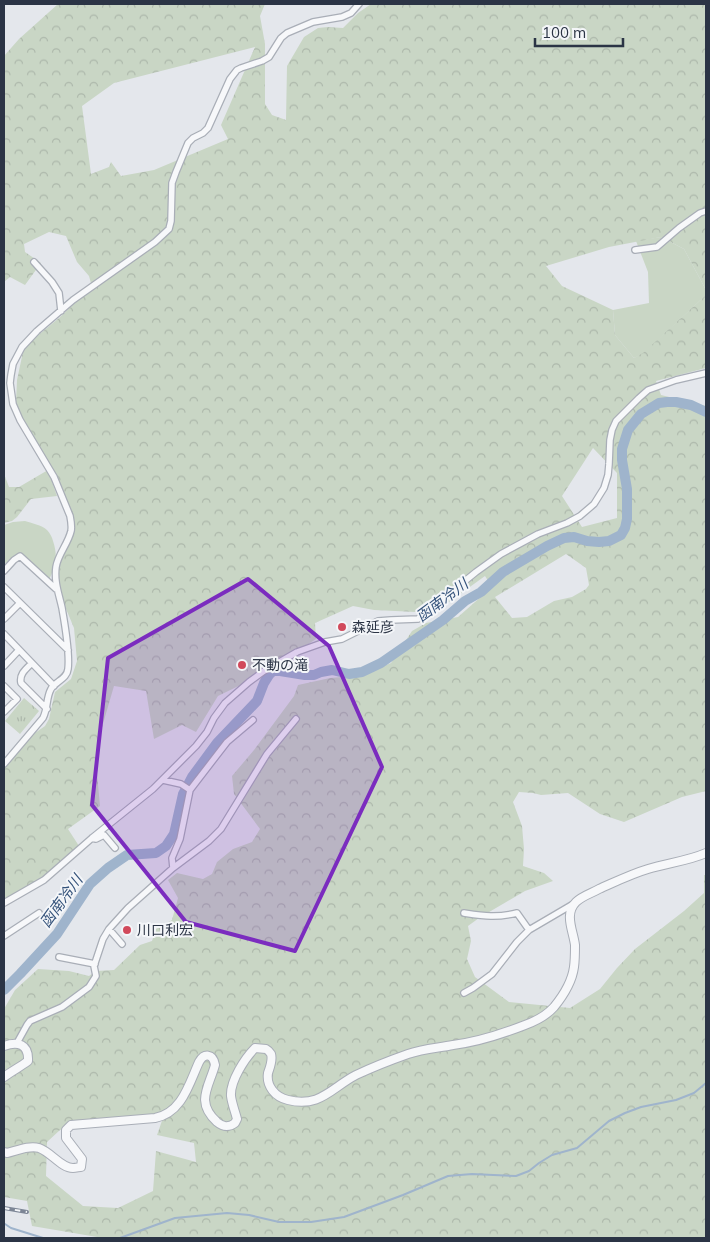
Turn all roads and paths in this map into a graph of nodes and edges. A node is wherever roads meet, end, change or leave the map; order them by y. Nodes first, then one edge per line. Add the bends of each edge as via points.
1 (359, 4) edge
2 (706, 211) edge
3 (635, 250) dead end
4 (34, 262) dead end
5 (61, 311) junction
6 (706, 373) edge
7 (7, 374) edge
8 (4, 571) edge
9 (4, 587) edge
10 (56, 589) junction
11 (20, 603) junction
12 (4, 619) edge
13 (4, 634) edge
14 (19, 650) junction
15 (68, 650) junction
16 (32, 663) junction
17 (4, 666) edge
18 (4, 686) edge
19 (54, 686) junction
20 (47, 709) junction
21 (4, 712) edge
22 (296, 719) dead end
23 (253, 720) dead end
24 (4, 764) edge
25 (163, 780) junction
26 (190, 790) junction
27 (92, 838) junction
28 (115, 848) dead end
29 (706, 853) edge
30 (173, 868) junction
31 (576, 901) junction
32 (4, 903) edge
33 (39, 913) dead end
34 (464, 913) dead end
35 (109, 929) junction
36 (529, 930) junction
37 (4, 936) edge
38 (122, 944) dead end
39 (59, 957) dead end
40 (95, 964) junction
41 (464, 993) dead end
42 (17, 1043) junction
43 (4, 1046) edge
44 (4, 1076) edge
45 (4, 1152) edge

1 - 5 street via 342,17 313,22 287,33 269,57 237,70 208,128 188,143 172,183 168,229
2 - 3 street via 657,247
4 - 5 street via 59,293
5 - 7 street via 22,346
6 - 25 street via 648,390 616,421 610,440 604,488 594,504 580,516 501,554 418,619 378,622 342,640 297,652 264,671 225,703 196,746
7 - 10 street via 16,412 54,477 72,523 56,566
8 - 10 street via 20,556
9 - 11 street
10 - 15 street
11 - 12 street
11 - 15 street
13 - 14 street
14 - 16 street
14 - 17 street
15 - 19 street via 68,672
16 - 19 street
16 - 20 street via 22,674 21,683
18 - 21 street via 17,700
19 - 20 street via 48,696
20 - 24 street
22 - 30 street via 267,754 222,829
23 - 26 street via 227,742
25 - 26 street via 181,784
25 - 27 street
26 - 30 street via 180,839 172,858
27 - 28 street via 96,840 104,834
27 - 32 street via 44,880
29 - 31 street via 628,876
30 - 35 street
31 - 36 street
31 - 45 street via 569,920 575,945 570,982 553,1008 536,1021 477,1040 410,1053 373,1067 321,1098 306,1102 286,1100 272,1091 268,1082 271,1055 266,1049 255,1048 232,1087 237,1119 228,1126 216,1120 205,1104 215,1065 212,1057 207,1055 199,1062 179,1105 168,1114 155,1118 71,1125 66,1130 66,1138 82,1159 81,1167 64,1165 37,1148
33 - 37 street
34 - 36 street via 504,917 517,913
35 - 38 street
35 - 40 street
36 - 41 street via 492,974
39 - 40 street
40 - 42 street via 96,976 89,987 62,1007 30,1021
42 - 43 street
42 - 44 street via 26,1048 28,1061

